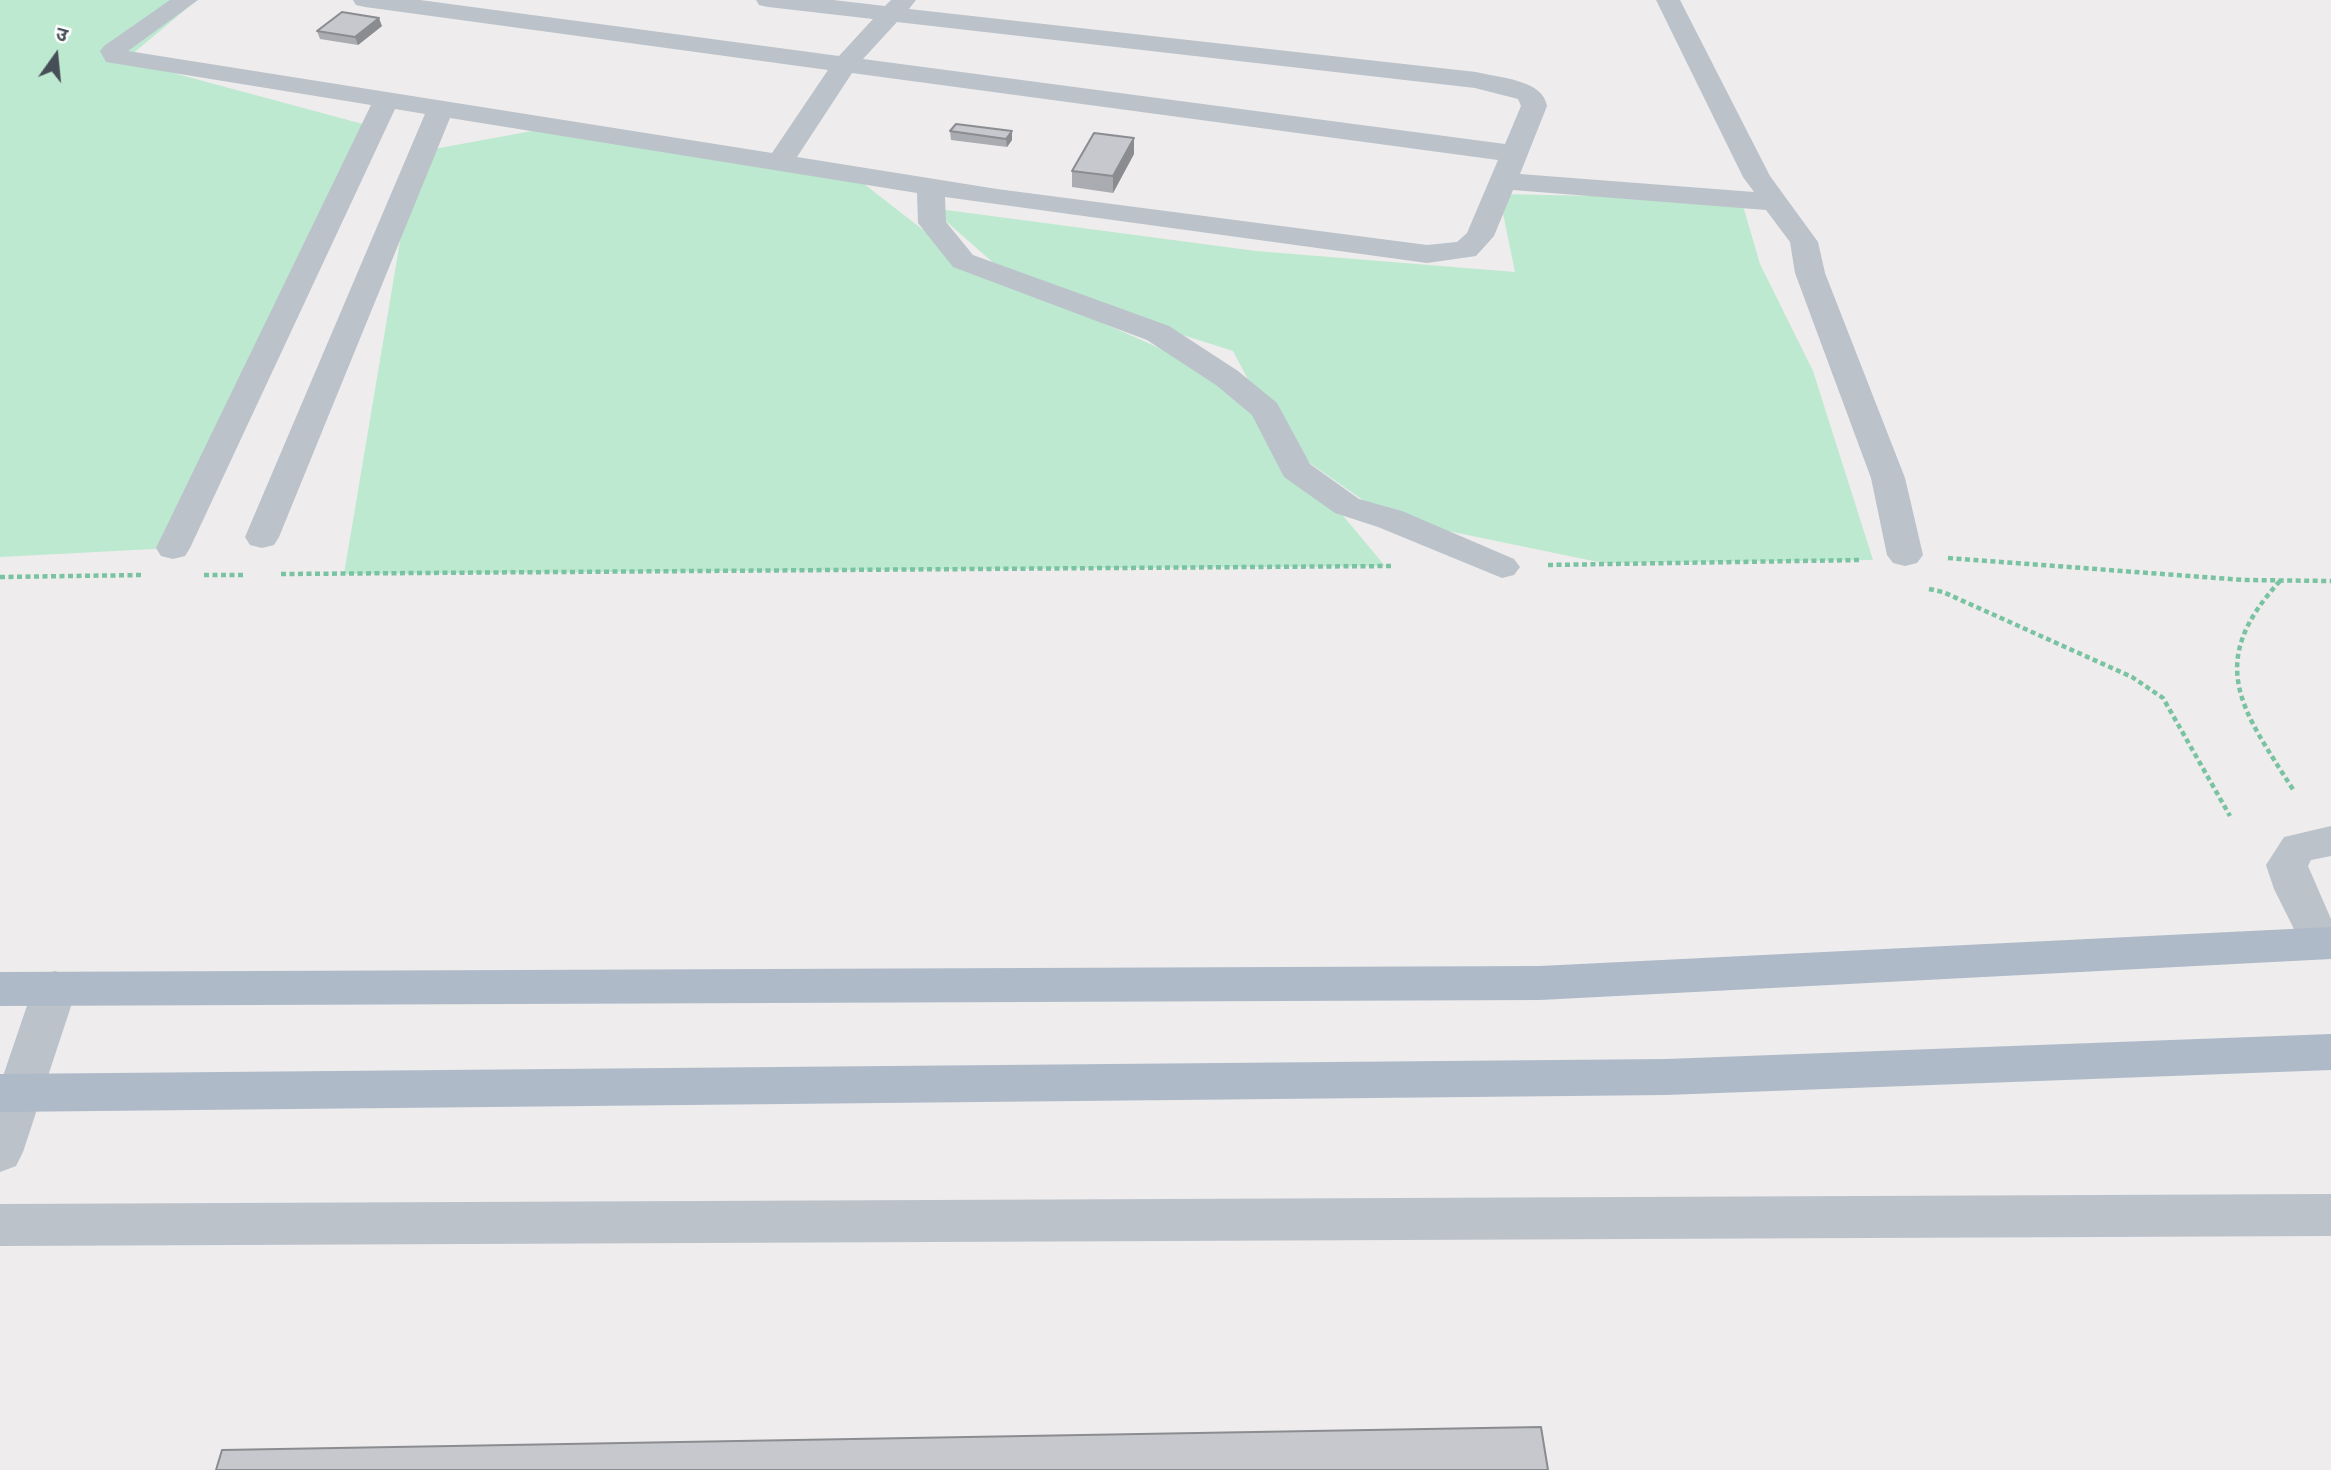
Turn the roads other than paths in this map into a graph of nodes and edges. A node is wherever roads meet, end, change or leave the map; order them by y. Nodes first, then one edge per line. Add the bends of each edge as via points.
1 (186, 0) edge
2 (365, 0) edge
3 (768, 0) edge
4 (1668, 0) edge
5 (897, 8) edge
6 (844, 65) junction
7 (386, 101) junction
8 (440, 109) junction
9 (1517, 154) junction
10 (780, 162) junction
11 (1504, 181) junction
12 (931, 186) junction
13 (1775, 202) junction
14 (262, 537) dead end
15 (173, 548) dead end
16 (1905, 555) road end
17 (1502, 568) road end
18 (2331, 841) edge
19 (2326, 943) edge
20 (55, 988) junction
21 (0, 989) edge
22 (2331, 1052) edge
23 (10, 1093) edge
24 (0, 1152) edge
25 (2331, 1215) edge
26 (0, 1225) edge

1 - 7 street via 113,51 115,57
2 - 6 street
3 - 5 street
4 - 13 street via 1757,177
5 - 6 street
5 - 9 street via 1476,79 1516,88 1533,99 1532,118
6 - 9 street
6 - 10 street
7 - 8 street
7 - 15 street
8 - 10 street
8 - 14 street
9 - 11 street
10 - 12 street
11 - 12 street via 1480,236 1466,250 1444,254 1251,232
11 - 13 street
12 - 17 street via 932,223 963,261 1158,333 1227,377 1266,410 1297,470 1347,506 1390,519
13 - 16 street via 1804,242 1810,273 1888,478
18 - 19 street via 2298,848 2287,865
19 - 20 main road via 1540,983
20 - 21 main road
20 - 23 street
22 - 23 main road via 1666,1077
23 - 24 street
25 - 26 street

